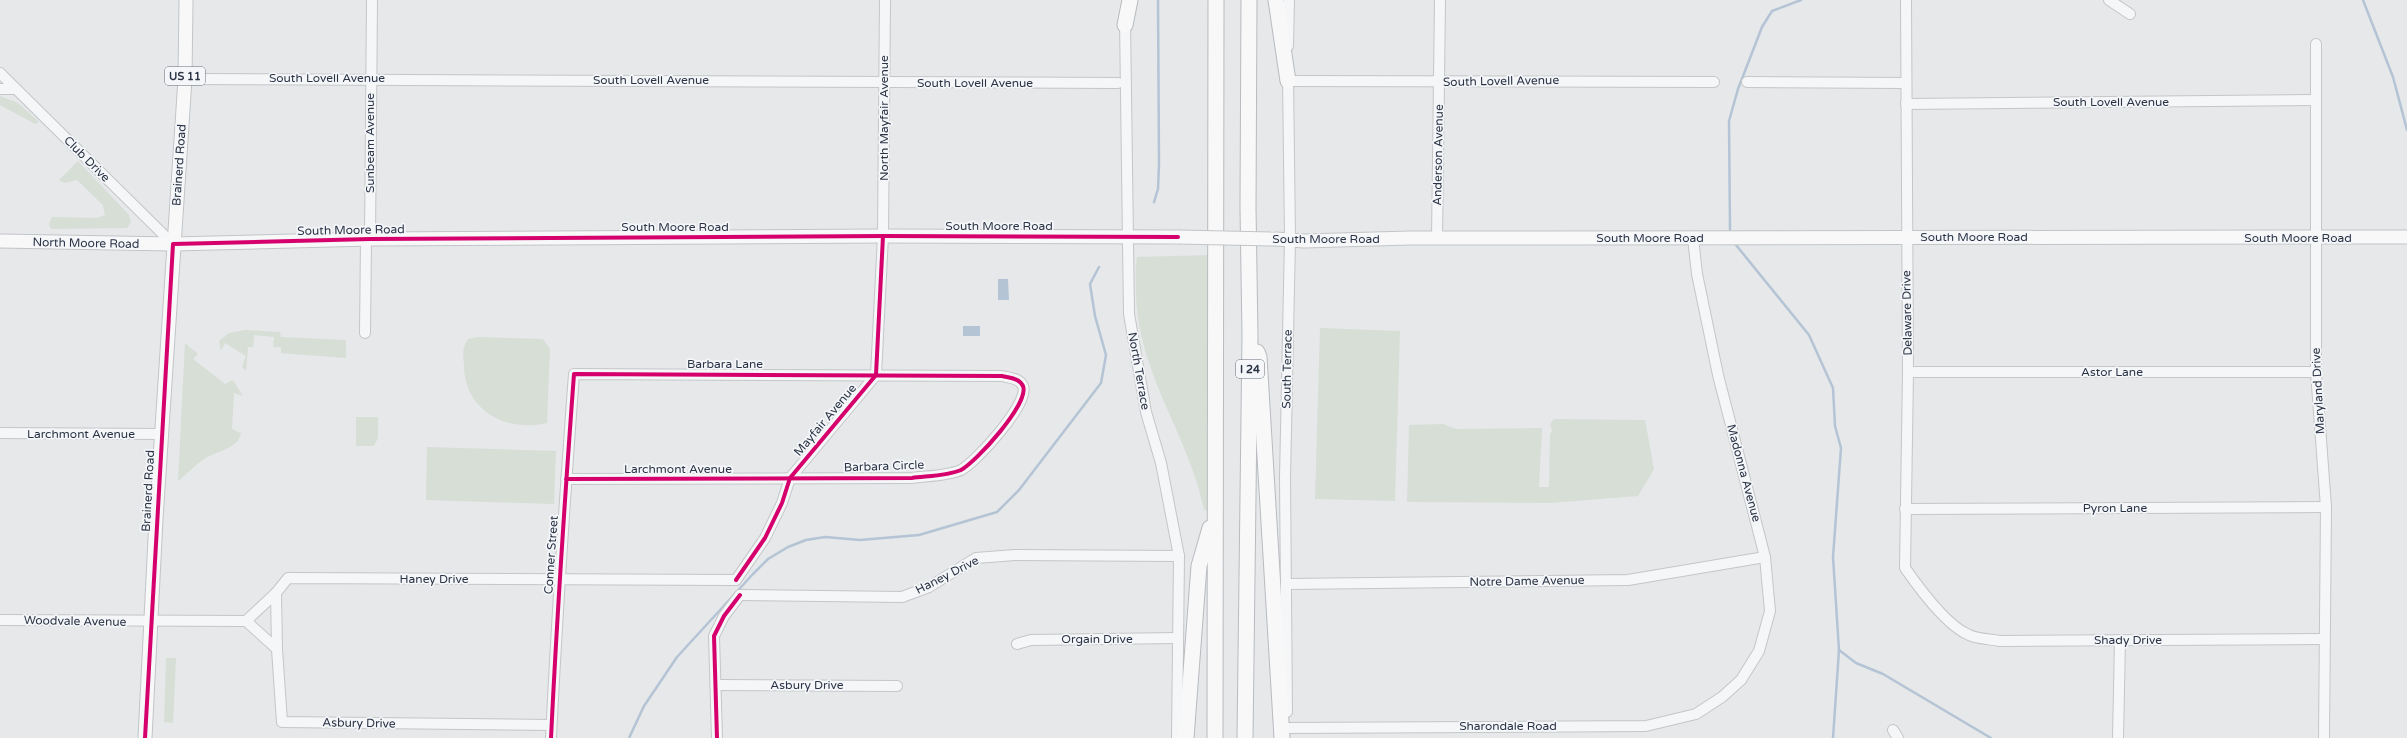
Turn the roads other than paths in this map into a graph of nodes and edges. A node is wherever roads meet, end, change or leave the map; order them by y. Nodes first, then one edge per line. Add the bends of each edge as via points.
1 (186, 0) edge
2 (372, 0) edge
3 (885, 0) edge
4 (1126, 0) edge
5 (1130, 0) edge
6 (1216, 0) edge
7 (1249, 0) edge
8 (1276, 0) edge
9 (1289, 0) edge
10 (1440, 0) edge
11 (1906, 0) edge
12 (2110, 0) edge
13 (2130, 14) dead end
14 (1125, 25) junction
15 (2316, 44) dead end
16 (0, 74) edge
17 (370, 78) junction
18 (185, 79) junction
19 (884, 82) junction
20 (1288, 82) junction
21 (1440, 82) junction
22 (1714, 82) dead end
23 (1747, 82) dead end
24 (1118, 83) dead end
25 (1906, 83) junction
26 (0, 89) edge
27 (15, 89) junction
28 (2316, 100) junction
29 (1906, 104) junction
30 (883, 236) junction
31 (1128, 236) junction
32 (1906, 237) junction
33 (2407, 237) edge
34 (1693, 238) junction
35 (2314, 238) junction
36 (368, 239) junction
37 (1437, 239) junction
38 (1290, 240) junction
39 (0, 241) edge
40 (173, 244) junction
41 (365, 333) dead end
42 (1250, 336) junction
43 (1908, 372) junction
44 (2316, 372) junction
45 (574, 374) joint
46 (876, 375) junction
47 (0, 433) edge
48 (161, 434) junction
49 (790, 478) junction
50 (566, 479) junction
51 (2326, 507) junction
52 (1905, 509) junction
53 (1215, 511) junction
54 (1179, 556) junction
55 (1765, 557) junction
56 (559, 579) junction
57 (736, 580) junction
58 (1287, 584) junction
59 (276, 593) junction
60 (740, 595) junction
61 (1941, 613) joint
62 (0, 620) edge
63 (246, 621) junction
64 (150, 622) junction
65 (1177, 638) junction
66 (2324, 639) junction
67 (2120, 640) junction
68 (1017, 644) dead end
69 (277, 650) junction
70 (716, 685) junction
71 (898, 686) dead end
72 (1722, 697) joint
73 (551, 725) junction
74 (1286, 735) edge
75 (144, 738) edge
76 (551, 738) edge
77 (717, 738) edge
78 (1177, 738) edge
79 (1186, 738) edge
80 (1215, 738) edge
81 (1245, 738) edge
82 (2118, 738) edge
83 (2324, 738) edge

1 - 18 main road, Brainerd Road / US 11
2 - 17 street, Sunbeam Avenue
3 - 19 street, North Mayfair Avenue
4 - 14 street, North Terrace
5 - 14 highway
6 - 53 highway
7 - 42 highway, I 24
8 - 20 highway
9 - 20 street, South Terrace
10 - 21 street, Anderson Avenue
11 - 25 street, Delaware Drive
12 - 13 street
14 - 31 street, North Terrace
15 - 28 street, Maryland Drive
16 - 27 street, Club Drive
17 - 18 street, South Lovell Avenue
17 - 19 street, South Lovell Avenue
17 - 36 street, Sunbeam Avenue
18 - 40 main road, Brainerd Road / US 11
19 - 24 street, South Lovell Avenue
19 - 30 street, North Mayfair Avenue
20 - 21 street, South Lovell Avenue
20 - 38 street, South Terrace
21 - 22 street, South Lovell Avenue
21 - 37 street, Anderson Avenue
23 - 25 street
25 - 29 street, Delaware Drive
26 - 27 street
27 - 40 street, Club Drive
28 - 29 street, South Lovell Avenue
28 - 35 street, Maryland Drive
29 - 32 street, Delaware Drive
30 - 31 main road, South Moore Road
30 - 36 main road, South Moore Road
30 - 46 street
31 - 38 main road, South Moore Road, bridge
31 - 54 street, North Terrace via 1129,314 1134,352 1146,412 1161,463
32 - 34 main road, South Moore Road
32 - 35 main road, South Moore Road
32 - 43 street, Delaware Drive
33 - 35 main road, South Moore Road
34 - 37 main road, South Moore Road
34 - 55 street, Madonna Avenue via 1697,274 1718,375
35 - 44 street, Maryland Drive
36 - 40 main road, South Moore Road
36 - 41 street, Sunbeam Avenue
37 - 38 main road, South Moore Road
38 - 58 street, South Terrace via 1285,478
39 - 40 main road, North Moore Road
40 - 48 main road, Brainerd Road / US 11
42 - 74 highway via 1259,358
42 - 81 highway, I 24
43 - 44 street, Astor Lane
43 - 52 street, Delaware Drive
44 - 51 street, Maryland Drive
45 - 46 street, Barbara Lane
45 - 50 street, Conner Street
46 - 49 street, Mayfair Avenue
46 - 49 street, Barbara Circle via 1002,376 1016,379 1023,386 1024,395 1019,406 975,460 960,470 912,478
47 - 48 street, Larchmont Avenue
48 - 64 main road, Brainerd Road / US 11
49 - 50 street, Larchmont Avenue
49 - 57 street, Mayfair Avenue via 782,503 765,538
50 - 56 street, Conner Street
51 - 52 street, Pyron Lane
51 - 66 street, Maryland Drive
52 - 61 street, Delaware Drive via 1905,568 1920,590
53 - 79 highway via 1199,566
53 - 80 highway
54 - 60 street, Haney Drive via 1015,555 976,558 929,587 902,597
54 - 65 street, North Terrace
55 - 58 street, Notre Dame Avenue via 1628,580
55 - 72 street, Madonna Avenue via 1770,611 1759,651 1741,680
56 - 57 street, Haney Drive
56 - 59 street, Haney Drive via 288,578
56 - 73 street, Conner Street
57 - 60 street
58 - 74 street, South Terrace
59 - 63 street, Haney Drive
59 - 69 street
60 - 70 street via 724,616 714,636
61 - 67 street, Shady Drive via 1969,635 2000,641
62 - 64 street, Woodvale Avenue
63 - 64 street
63 - 69 street
64 - 75 main road, Brainerd Road / US 11
65 - 68 street, Orgain Drive via 1031,640
65 - 78 street, North Terrace
66 - 67 street, Shady Drive
66 - 83 street, Maryland Drive
67 - 82 street
69 - 73 street, Asbury Drive via 282,722
70 - 71 street, Asbury Drive
70 - 77 street
72 - 74 street, Sharondale Road via 1696,714 1646,726
73 - 76 street, Conner Street

